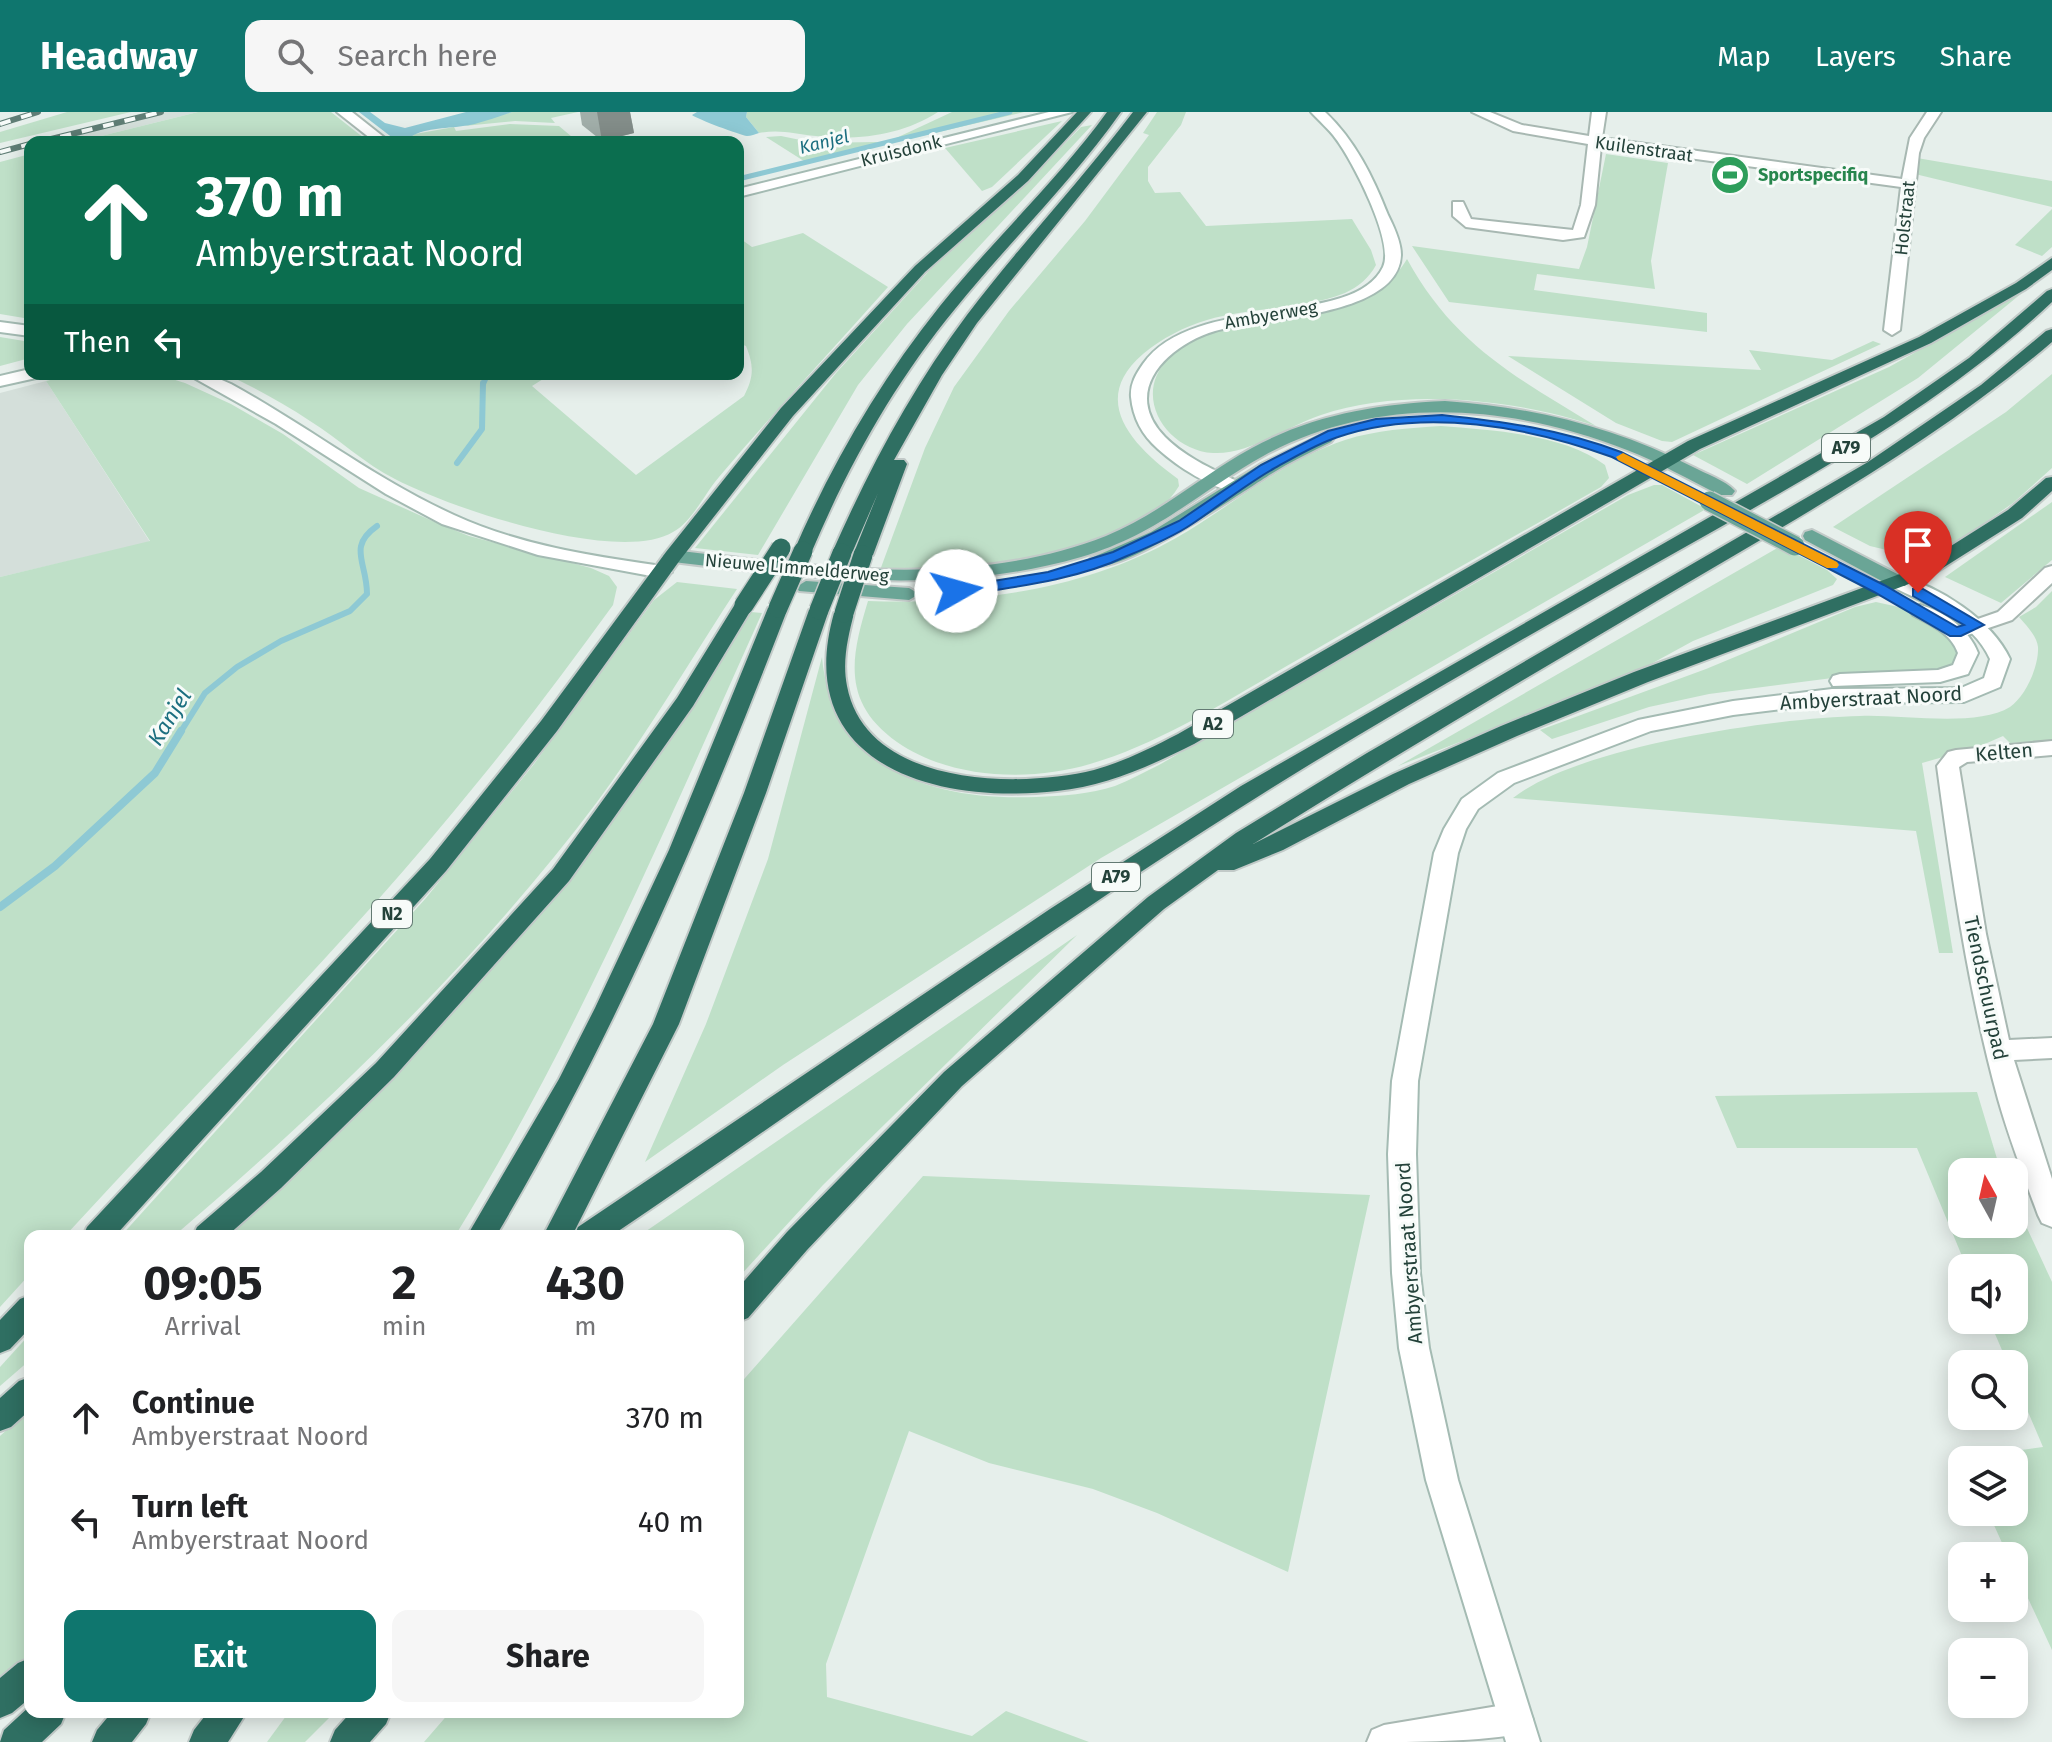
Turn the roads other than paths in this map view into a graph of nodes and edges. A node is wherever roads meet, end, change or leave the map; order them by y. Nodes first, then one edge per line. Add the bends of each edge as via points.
1 (344, 112) edge
2 (1084, 112) edge
3 (1140, 112) edge
4 (1318, 112) edge
5 (1479, 112) edge
6 (1599, 112) edge
7 (1934, 112) edge
8 (1112, 115) edge
9 (1068, 119) edge
10 (375, 136) edge
11 (1593, 142) junction
12 (1908, 184) junction
13 (744, 192) edge
14 (1458, 205) dead end
15 (2052, 263) edge
16 (2052, 294) edge
17 (0, 327) edge
18 (24, 330) edge
19 (1892, 330) dead end
20 (2052, 334) edge
21 (24, 375) edge
22 (207, 380) edge
23 (0, 381) edge
24 (905, 420) junction
25 (1659, 466) junction
26 (1217, 478) junction
27 (2052, 482) edge
28 (1237, 488) junction
29 (815, 521) junction
30 (667, 564) junction
31 (2052, 572) edge
32 (1889, 585) junction
33 (1966, 629) junction
34 (2052, 748) edge
35 (1956, 757) joint
36 (1506, 778) junction
37 (1193, 877) junction
38 (2052, 1048) edge
39 (1999, 1051) junction
40 (630, 1209) junction
41 (2052, 1215) edge
42 (103, 1230) edge
43 (214, 1230) edge
44 (485, 1230) edge
45 (560, 1230) edge
46 (597, 1230) edge
47 (604, 1230) edge
48 (744, 1302) edge
49 (24, 1314) edge
50 (0, 1340) edge
51 (24, 1396) edge
52 (0, 1417) edge
53 (24, 1680) edge
54 (0, 1701) edge
55 (42, 1718) edge
56 (225, 1718) edge
57 (369, 1718) edge
58 (1519, 1731) edge
59 (16, 1742) edge
60 (206, 1742) edge
61 (347, 1742) edge
62 (1384, 1742) edge

1 - 10 street
2 - 9 highway
3 - 24 highway, A2 via 971,319
4 - 26 street, Ambyerweg via 1346,143 1383,222 1393,262 1375,286 1351,298 1211,327 1181,339 1152,362 1139,390 1148,426 1182,460
5 - 11 street, Kuilenstraat via 1531,131
6 - 11 street
7 - 12 street, Holstraat via 1917,138
8 - 29 highway via 941,315 863,431
9 - 13 street, Kruisdonk
9 - 30 highway via 1023,178 920,269 840,352
11 - 12 street, Kuilenstraat
11 - 14 street via 1595,161 1579,234 1466,223
12 - 19 street, Holstraat
15 - 25 highway via 1925,340
16 - 40 highway, A79 via 1968,367 1838,453 1236,799 998,954
17 - 18 street
20 - 37 highway, A79 via 1987,389 1874,466 1375,758
21 - 23 street
22 - 30 street, Nieuwe Limmelderweg via 440,516 571,556
24 - 25 highway, A2, bridge via 903,449 844,613 834,656 839,698 870,743 915,771 996,788 1057,785 1119,770 1186,739
24 - 45 highway, A2, bridge via 819,610 666,1024
25 - 26 main road, Nieuwe Limmelderweg via 1607,436 1534,415 1487,408 1408,407 1318,424 1259,451
25 - 28 main road, Nieuwe Limmelderweg via 1547,432 1463,419 1420,419 1332,434
25 - 32 main road, Nieuwe Limmelderweg
26 - 28 street, Ambyerweg
26 - 30 main road, Nieuwe Limmelderweg via 1146,525 1061,557 1001,570 879,577
27 - 32 highway, A79 via 2015,514 1923,572
28 - 30 main road, Nieuwe Limmelderweg via 1184,524 1119,555 991,587 889,594
29 - 43 highway, bridge via 781,548 660,741 561,875 385,1070
29 - 44 highway, bridge via 641,939 590,1047
30 - 42 highway, N2 via 549,726 438,865
31 - 33 street via 2005,616
32 - 33 street, Ambyerstraat Noord
32 - 37 highway, A79 via 1509,731 1275,844
33 - 36 street, Ambyerstraat Noord via 1968,658 1949,675 1844,680 1688,702 1553,744
33 - 36 street, Ambyerstraat Noord via 1994,644 2000,665 1993,682 1976,692 1832,696 1696,714 1627,730
34 - 35 street, Kelten
35 - 39 street, Tiendschuurpad via 1948,766 1961,862
36 - 58 street, Ambyerstraat Noord via 1470,804 1444,861 1410,1042 1402,1154 1409,1312 1430,1433
37 - 48 highway, A79 via 1082,965 953,1079
38 - 39 street
39 - 41 street, Tiendschuurpad
40 - 46 highway, A79
40 - 47 highway, A79
49 - 50 highway
51 - 52 highway
53 - 54 highway
55 - 59 highway
56 - 60 highway
57 - 61 highway
58 - 62 street

